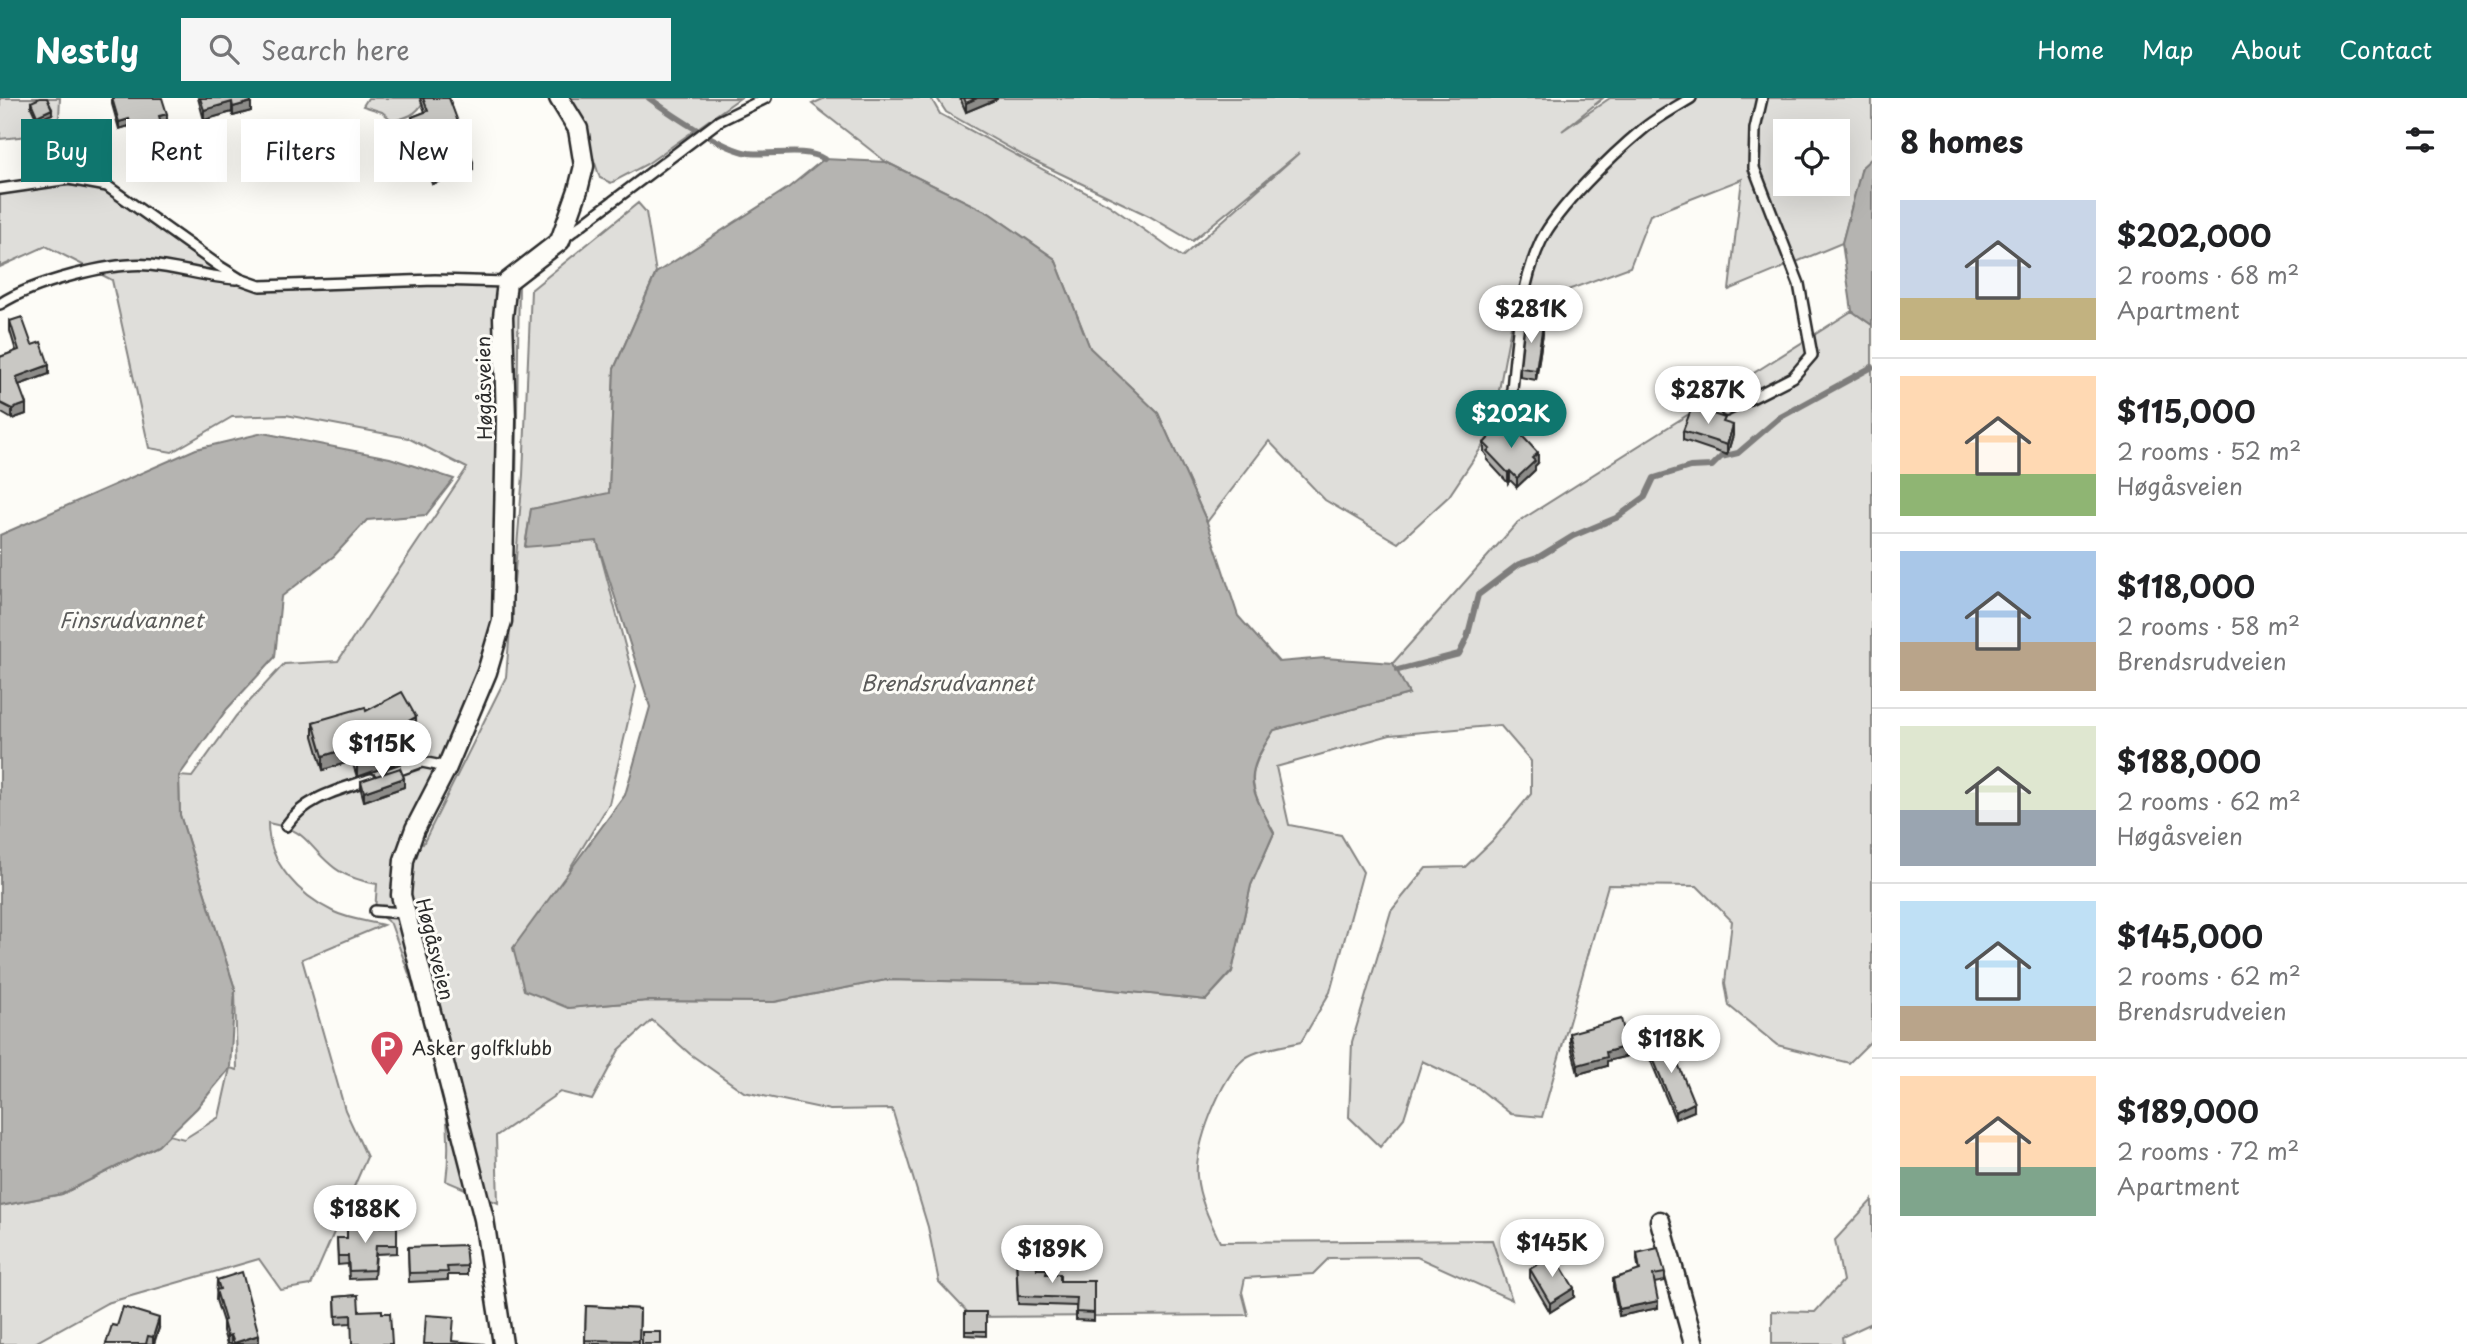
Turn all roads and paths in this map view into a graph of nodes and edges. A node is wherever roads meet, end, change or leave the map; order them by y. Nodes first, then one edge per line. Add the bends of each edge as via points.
1 (559, 98) edge
2 (766, 98) edge
3 (1691, 98) edge
4 (1762, 98) edge
5 (0, 189) edge
6 (560, 241) junction
7 (240, 279) junction
8 (507, 282) junction
9 (0, 304) edge
10 (1726, 411) dead end
11 (1509, 419) dead end
12 (447, 767) junction
13 (286, 826) dead end
14 (375, 911) dead end
15 (404, 913) junction
16 (1660, 1221) dead end
17 (503, 1344) edge
18 (1694, 1344) edge

1 - 6 street via 579,129 583,166
2 - 6 lane via 719,121
3 - 11 lane via 1642,130 1564,207 1542,239 1520,323
4 - 10 lane via 1754,168 1799,284 1812,355 1793,377
5 - 7 lane via 69,179 107,186
6 - 8 street
7 - 8 lane via 260,286
7 - 9 lane via 148,265 108,269 61,280
8 - 12 street, Høgåsveien via 502,621 487,672
12 - 13 lane via 422,762 317,798 295,812
12 - 15 street, Høgåsveien via 404,860
14 - 15 lane
15 - 17 street, Høgåsveien via 484,1219
16 - 18 street

